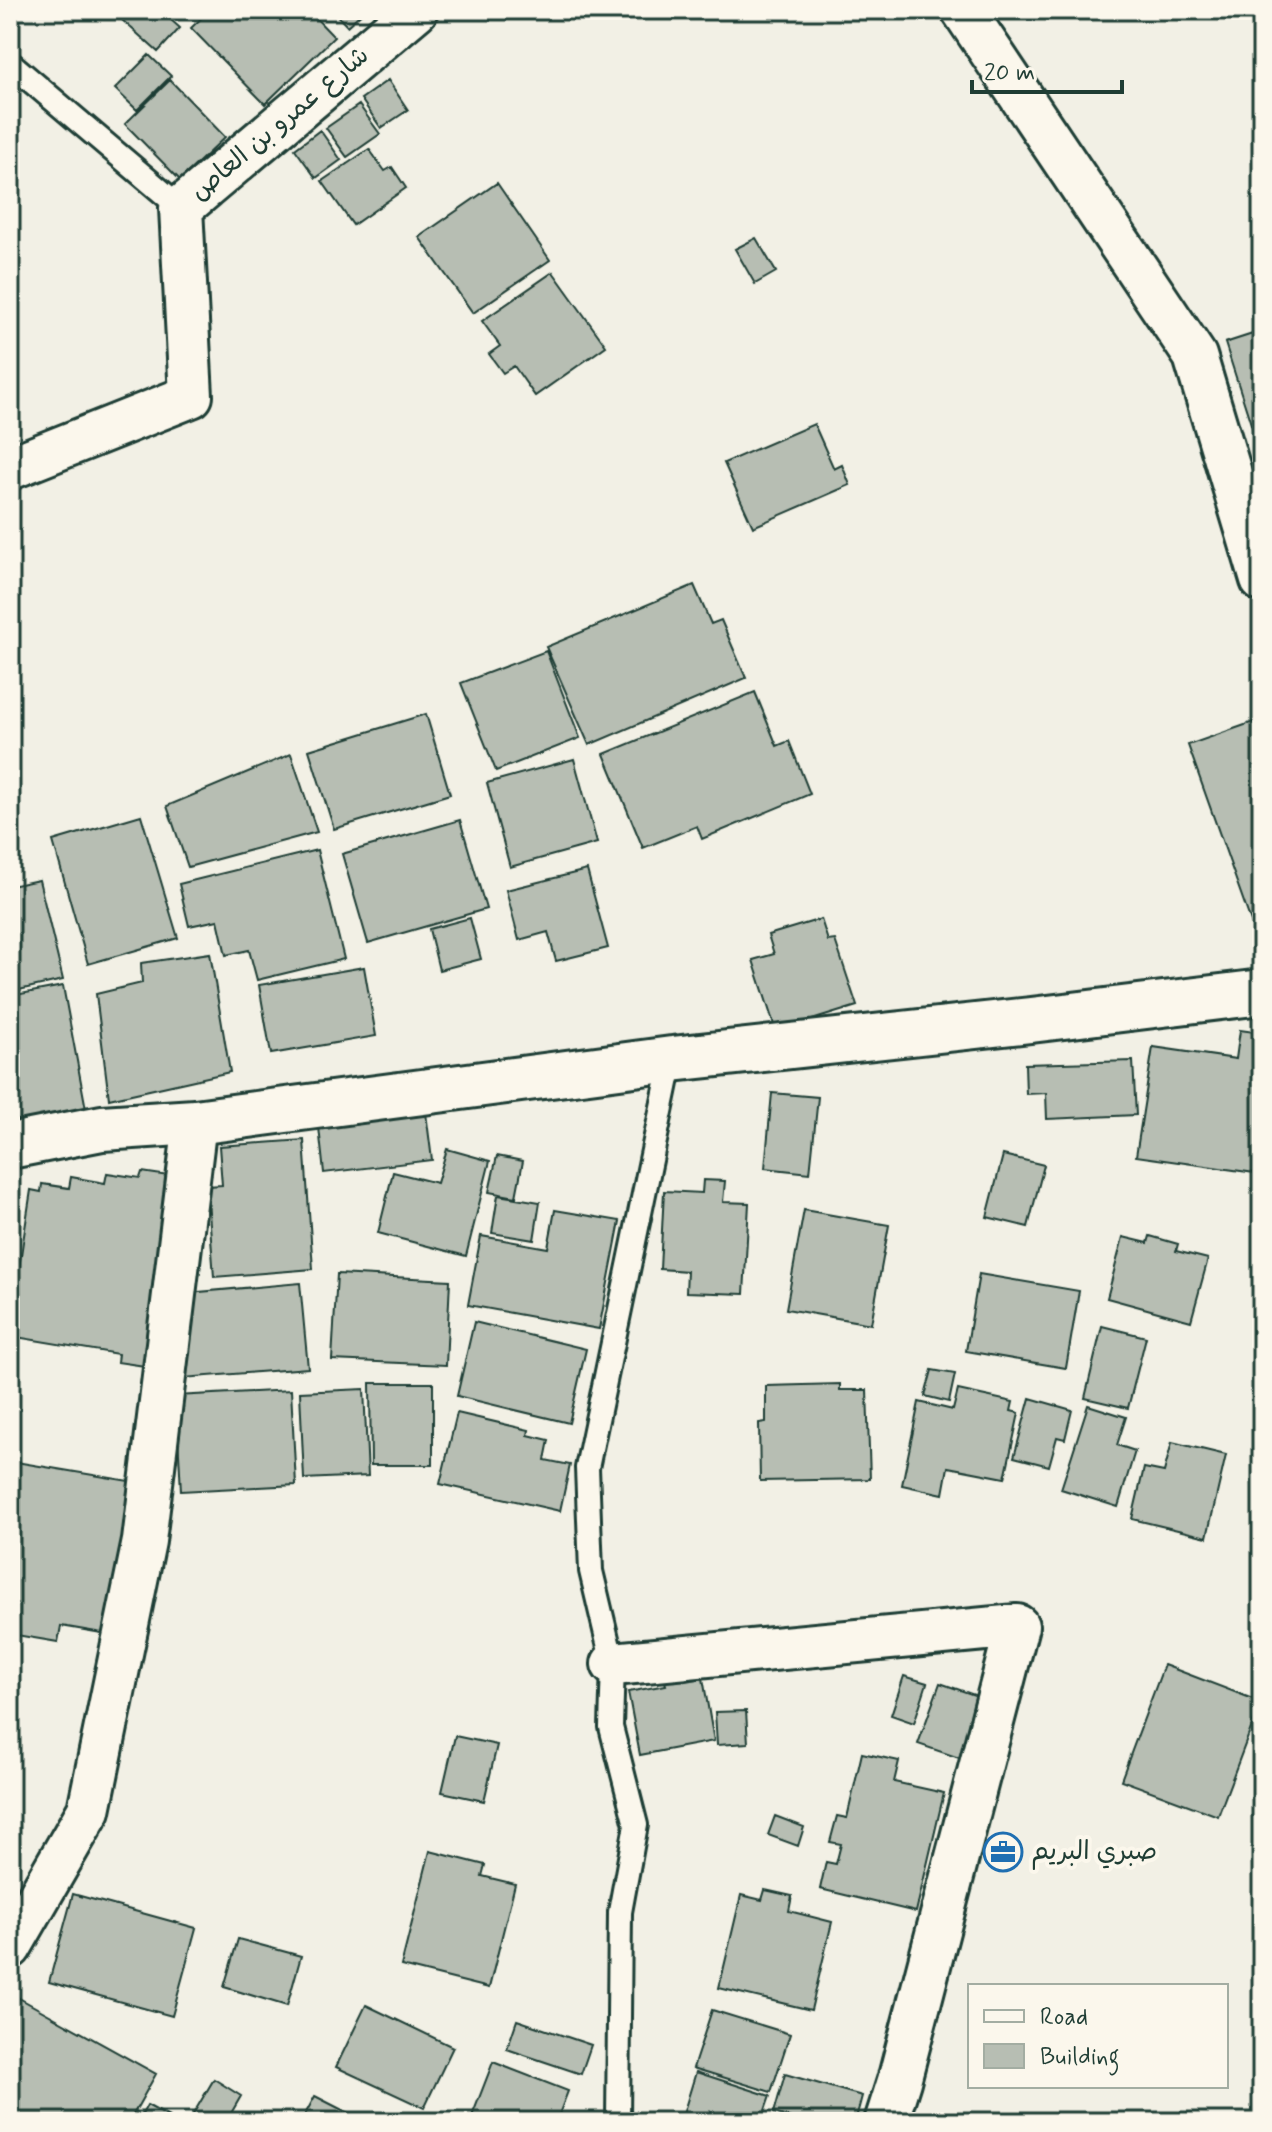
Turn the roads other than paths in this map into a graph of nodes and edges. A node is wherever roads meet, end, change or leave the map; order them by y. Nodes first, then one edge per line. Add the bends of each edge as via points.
1 (416, 10) edge
2 (963, 10) edge
3 (10, 63) edge
4 (181, 208) junction
5 (10, 468) edge
6 (1262, 580) edge
7 (1262, 992) edge
8 (672, 1059) junction
9 (195, 1122) junction
10 (10, 1146) edge
11 (613, 1664) junction
12 (10, 1947) edge
13 (618, 2122) edge
14 (886, 2122) edge

1 - 4 street, شارع عمرو بن العاص
2 - 6 street via 1195,356
3 - 4 lane
4 - 5 street, شارع عمرو بن العاص via 191,396
7 - 8 street
8 - 9 street
8 - 11 lane via 587,1468 591,1571
9 - 10 street via 102,1128
9 - 12 street via 144,1541 89,1810
11 - 13 lane via 611,1727 636,1825 620,1912
11 - 14 street via 1017,1626

